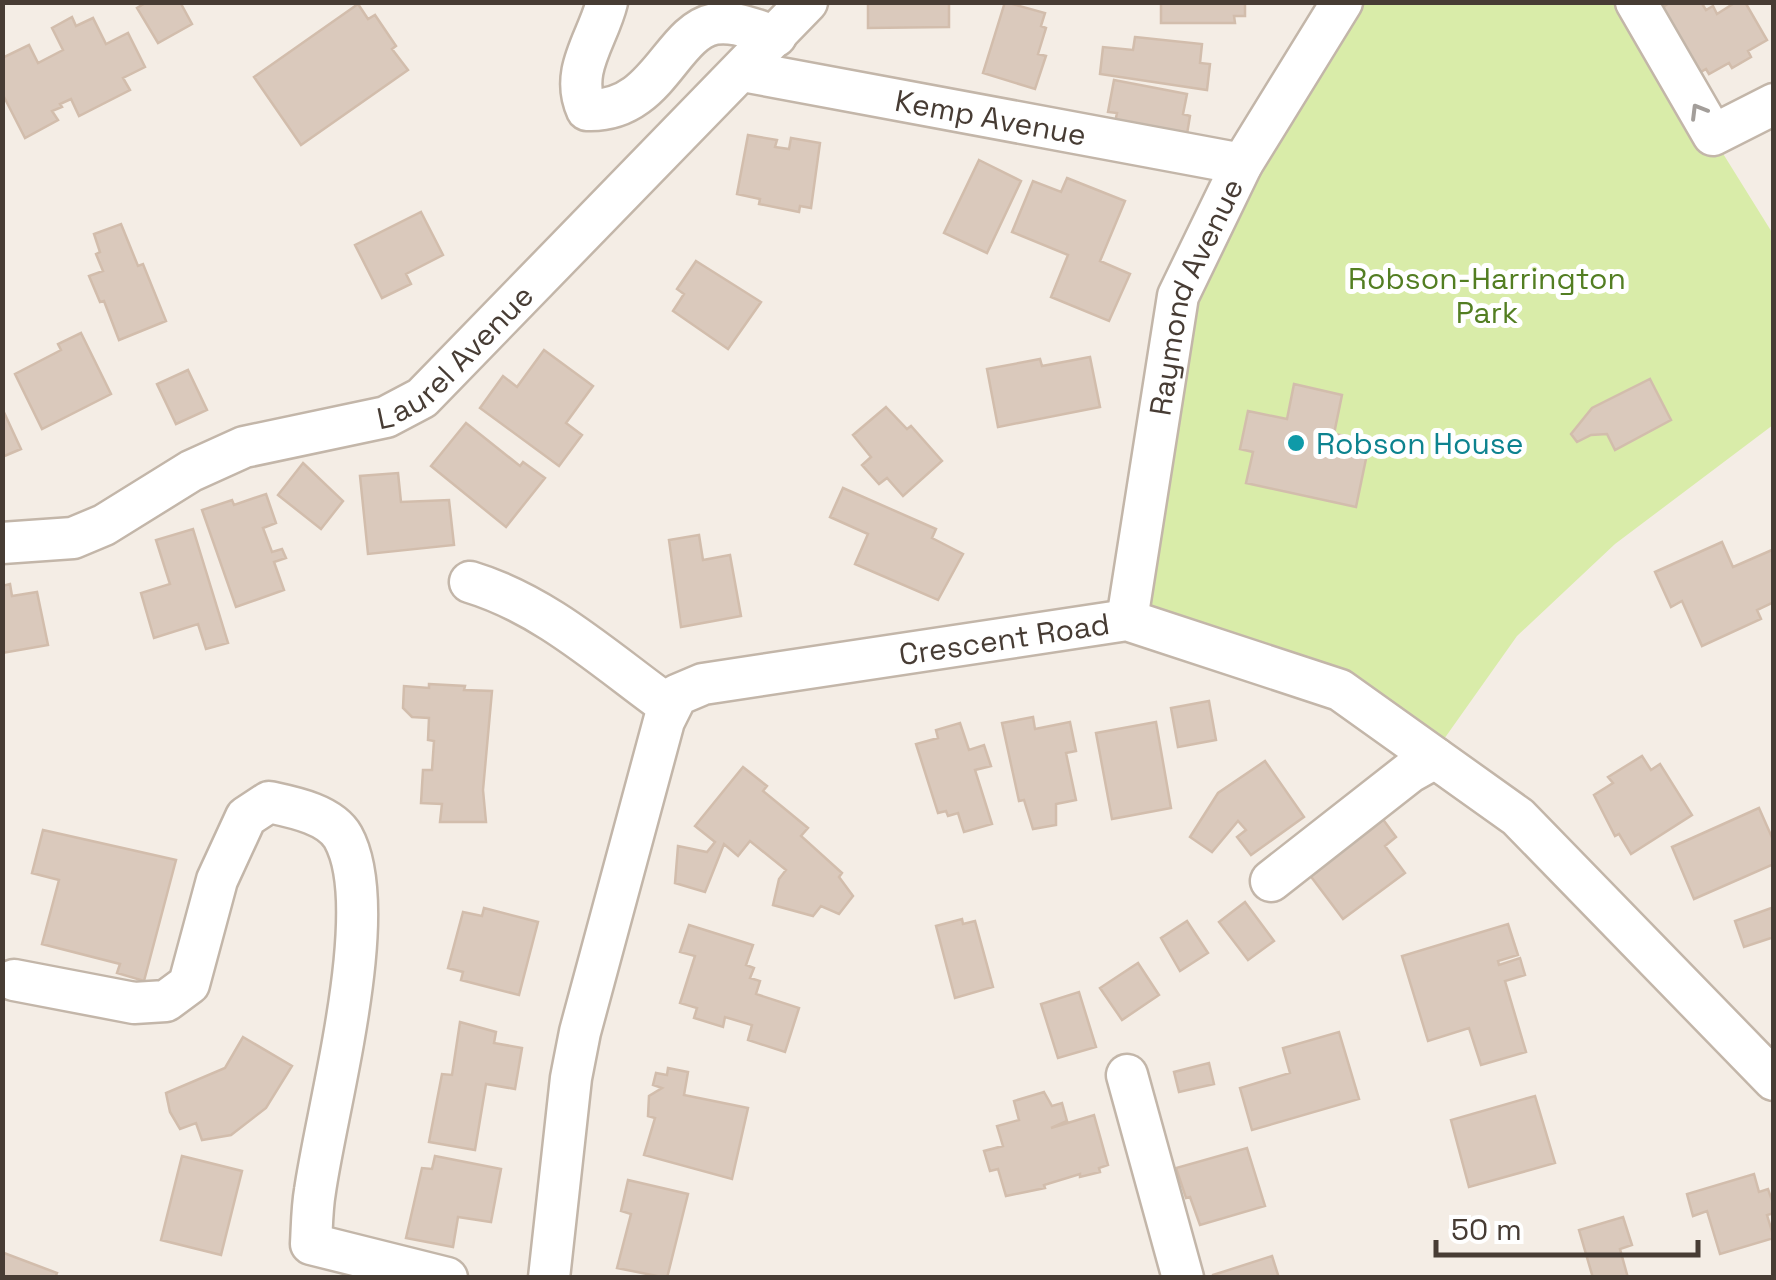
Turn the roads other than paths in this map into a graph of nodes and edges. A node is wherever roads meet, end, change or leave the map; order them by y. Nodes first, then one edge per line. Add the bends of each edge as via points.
1 (607, 2) edge
2 (807, 2) edge
3 (1342, 2) edge
4 (1636, 2) edge
5 (776, 36) junction
6 (743, 72) junction
7 (1774, 104) edge
8 (1242, 164) junction
9 (2, 543) edge
10 (470, 582) dead end
11 (1127, 620) junction
12 (670, 706) junction
13 (1435, 758) junction
14 (1271, 881) dead end
15 (14, 980) dead end
16 (1127, 1075) dead end
17 (1774, 1080) edge
18 (446, 1278) edge
19 (549, 1278) edge
20 (1182, 1278) edge

1 - 5 street via 580,74 587,110 629,101 712,24
2 - 5 street, Laurel Avenue
3 - 8 street, Raymond Avenue
7 -> 4 street via 1712,136
5 - 6 street, Laurel Avenue
6 - 8 street, Kemp Avenue
6 - 9 street, Laurel Avenue via 422,398 386,417 244,447 74,538
8 - 11 street, Raymond Avenue via 1178,296
10 - 12 street via 555,621
11 - 12 street, Crescent Road via 703,684 677,695
11 - 13 street, Crescent Road via 1340,690
12 - 19 street via 580,1032
13 - 14 street
13 - 17 street, Crescent Road via 1518,817
15 - 18 street via 134,1003 166,1001 190,984 217,880 246,817 269,802 307,811 341,832 355,868 357,930 311,1244
16 - 20 street

